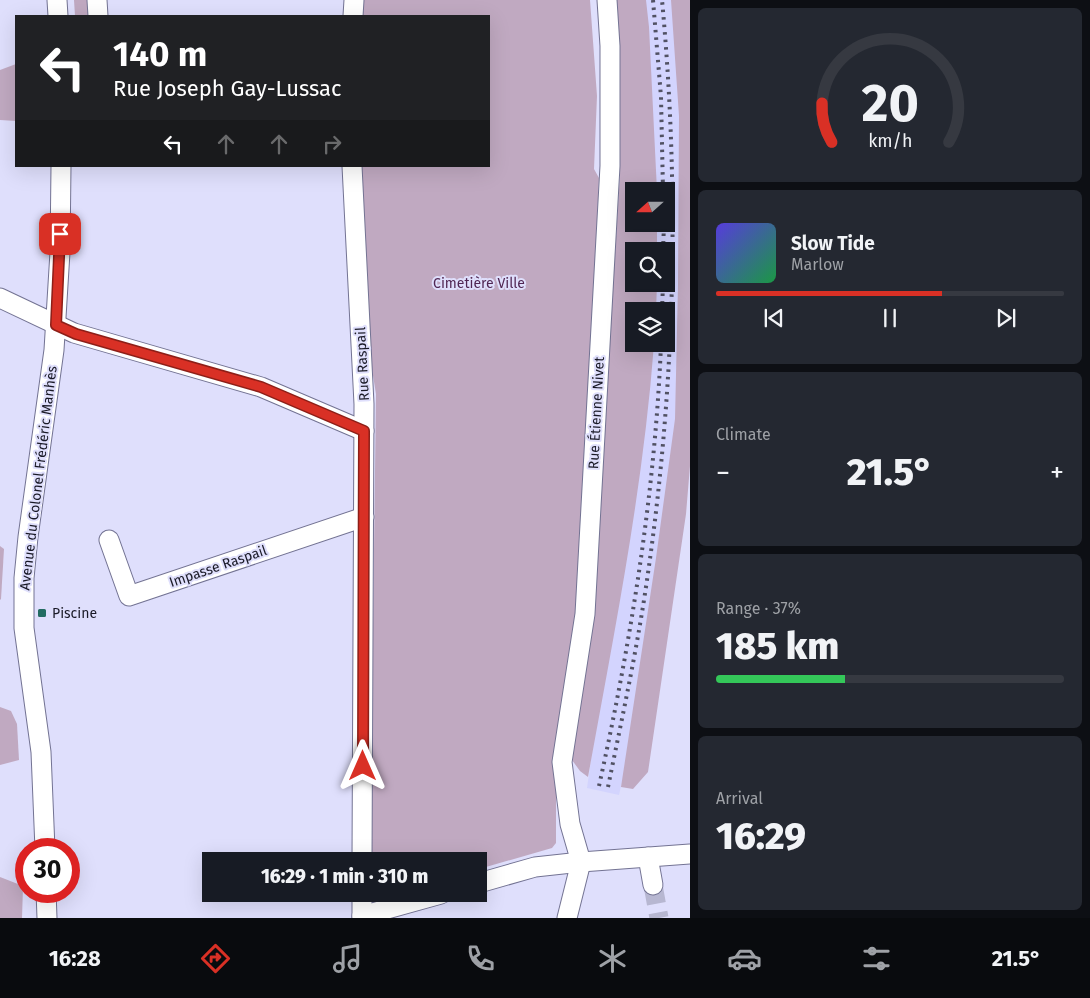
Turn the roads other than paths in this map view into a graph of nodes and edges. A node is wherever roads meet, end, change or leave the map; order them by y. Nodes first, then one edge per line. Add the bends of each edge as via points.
1 (58, 0) edge
2 (97, 0) edge
3 (354, 0) edge
4 (607, 0) edge
5 (58, 15) edge
6 (98, 15) edge
7 (353, 15) edge
8 (61, 167) edge
9 (352, 167) edge
10 (0, 298) edge
11 (56, 325) junction
12 (364, 431) junction
13 (364, 517) junction
14 (110, 540) dead end
15 (45, 838) edge
16 (362, 852) edge
17 (690, 854) edge
18 (648, 857) junction
19 (581, 862) junction
20 (487, 881) edge
21 (653, 885) tunnel mouth
22 (362, 902) edge
23 (414, 902) edge
24 (46, 903) edge
25 (362, 917) edge
26 (47, 918) edge
27 (567, 918) edge

1 - 5 street
2 - 6 street
3 - 7 street
4 - 19 street, Rue Étienne Nivet via 610,166 585,614 562,762 570,824
8 - 11 street, Avenue du Colonel Frédéric Manhès
9 - 12 street, Rue Raspail
10 - 11 street
11 - 12 street via 76,334 261,387
11 - 15 street, Avenue du Colonel Frédéric Manhès via 24,578 24,628 41,752
12 - 13 street, Rue Raspail
13 - 14 street, Impasse Raspail via 128,596
13 - 16 street, Rue Raspail
17 - 18 street
18 - 19 street
18 - 21 street
19 - 20 street via 535,867
19 - 27 street
22 - 25 street
23 - 25 street
24 - 26 street

